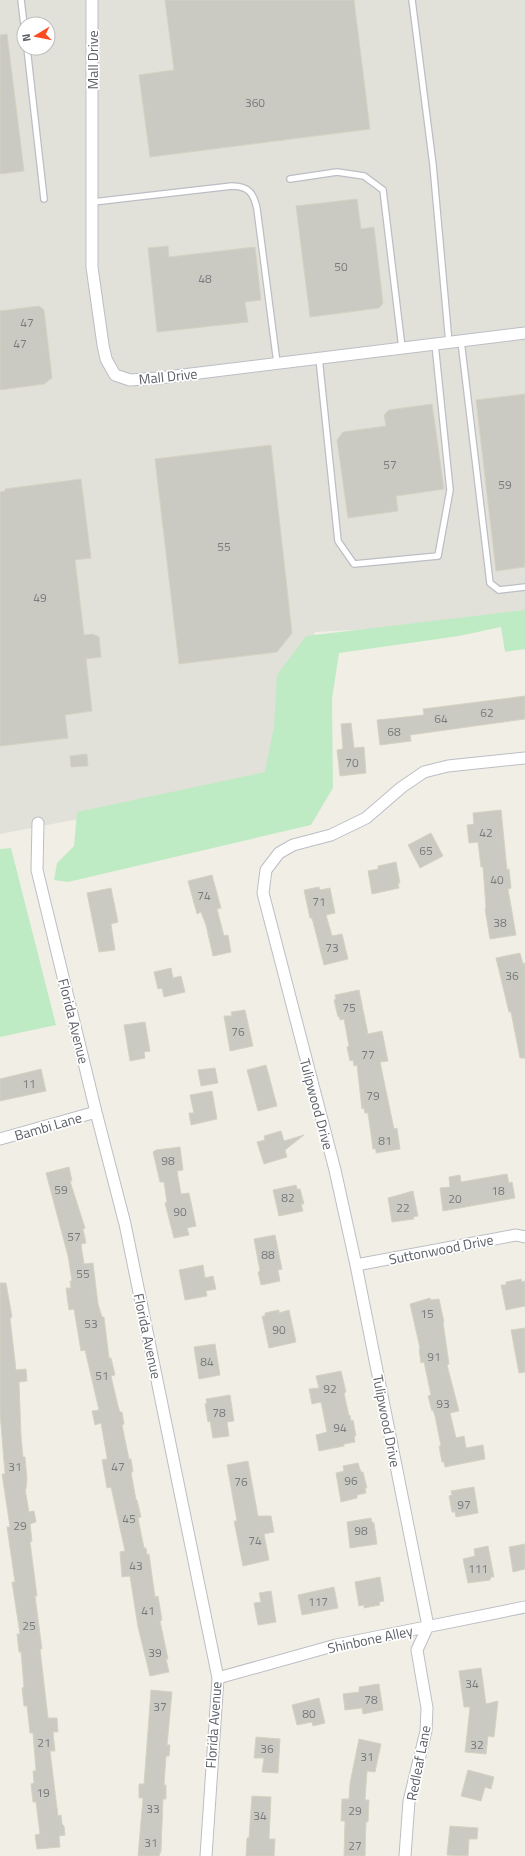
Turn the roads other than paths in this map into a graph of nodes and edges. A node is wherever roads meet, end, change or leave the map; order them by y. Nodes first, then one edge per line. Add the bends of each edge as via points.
1 (21, 0) edge
2 (92, 0) edge
3 (412, 0) edge
4 (23, 16) edge
5 (28, 56) edge
6 (290, 179) dead end
7 (44, 199) dead end
8 (93, 202) junction
9 (525, 333) edge
10 (461, 341) junction
11 (449, 342) junction
12 (435, 344) junction
13 (402, 348) junction
14 (319, 358) junction
15 (277, 363) junction
16 (525, 587) edge
17 (525, 758) edge
18 (38, 823) dead end
19 (96, 1112) junction
20 (0, 1139) edge
21 (525, 1237) edge
22 (356, 1265) junction
23 (525, 1607) edge
24 (428, 1626) junction
25 (218, 1678) junction
26 (206, 1856) edge
27 (405, 1856) edge

1 - 4 lane
2 - 8 street, Mall Drive
3 - 11 lane via 433,165
5 - 7 lane
6 - 13 lane via 337,172 364,176 382,190
8 - 15 lane via 232,186 242,186 249,191 255,199 257,209
8 - 15 street, Mall Drive via 92,267 103,345 106,359 115,375 130,380
9 - 10 street, Mall Drive
10 - 11 street, Mall Drive
10 - 16 lane via 490,583 499,590
11 - 12 street, Mall Drive
12 - 13 street, Mall Drive
12 - 14 lane via 450,490 438,556 354,564 338,541
13 - 14 street, Mall Drive
14 - 15 street, Mall Drive
17 - 22 street, Tulipwood Drive via 448,766 424,772 366,818 331,836 293,845 279,853 266,870 263,893 335,1170
18 - 19 street, Florida Avenue via 37,870
19 - 20 street, Bambi Lane
19 - 25 street, Florida Avenue via 126,1231
21 - 22 street, Suttonwood Drive via 516,1235
22 - 24 street, Tulipwood Drive
23 - 24 street, Shinbone Alley
24 - 25 street, Shinbone Alley via 336,1645
24 - 27 street, Redleaf Lane via 417,1650 427,1708 426,1731 409,1801
25 - 26 street, Florida Avenue

